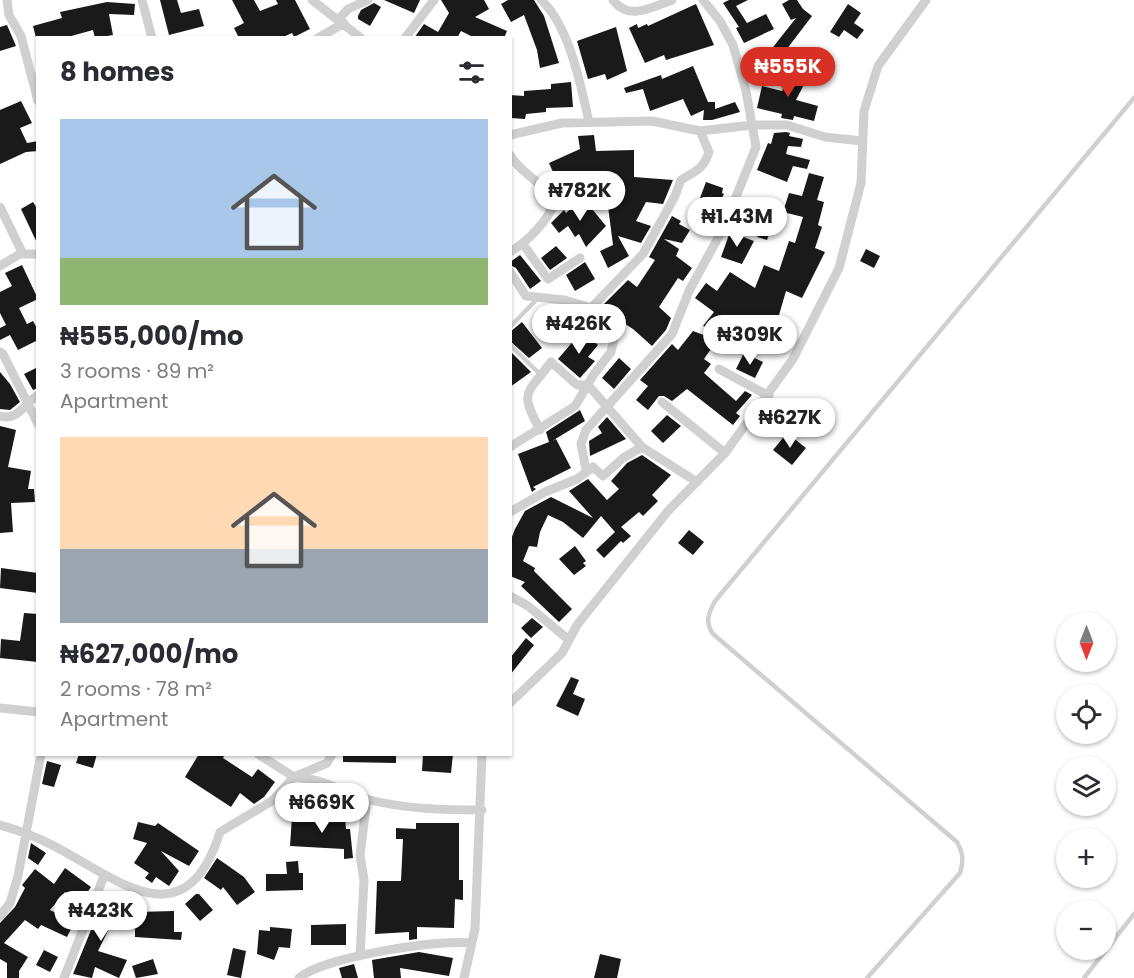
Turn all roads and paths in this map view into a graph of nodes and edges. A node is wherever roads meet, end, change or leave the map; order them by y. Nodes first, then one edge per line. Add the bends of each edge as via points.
1 (7, 0) edge
2 (142, 0) edge
3 (312, 0) edge
4 (368, 0) edge
5 (434, 0) edge
6 (541, 0) edge
7 (613, 0) edge
8 (672, 0) edge
9 (703, 0) edge
10 (926, 0) edge
11 (341, 21) junction
12 (151, 36) edge
13 (321, 36) edge
14 (359, 36) edge
15 (407, 36) edge
16 (36, 93) edge
17 (1134, 98) edge
18 (589, 122) junction
19 (752, 125) junction
20 (700, 131) junction
21 (512, 135) edge
22 (862, 141) junction
23 (512, 159) edge
24 (0, 207) edge
25 (523, 244) junction
26 (512, 251) edge
27 (23, 254) junction
28 (36, 254) edge
29 (580, 258) dead end
30 (0, 266) edge
31 (512, 275) edge
32 (537, 298) junction
33 (591, 308) junction
34 (512, 325) edge
35 (512, 347) edge
36 (0, 352) edge
37 (719, 369) dead end
38 (541, 375) junction
39 (588, 385) junction
40 (36, 396) edge
41 (769, 396) junction
42 (28, 401) junction
43 (662, 402) dead end
44 (609, 407) junction
45 (0, 416) edge
46 (36, 419) edge
47 (540, 430) junction
48 (512, 446) edge
49 (642, 447) junction
50 (725, 453) junction
51 (585, 470) junction
52 (697, 482) junction
53 (512, 511) edge
54 (512, 597) edge
55 (569, 640) junction
56 (512, 701) edge
57 (0, 708) edge
58 (36, 712) edge
59 (41, 756) edge
60 (261, 756) edge
61 (331, 756) edge
62 (483, 756) edge
63 (294, 777) junction
64 (367, 799) junction
65 (482, 810) junction
66 (0, 825) edge
67 (24, 832) junction
68 (104, 876) junction
69 (1134, 914) edge
70 (0, 916) edge
71 (471, 943) junction
72 (360, 956) junction
73 (64, 978) edge
74 (299, 978) edge
75 (464, 978) edge
76 (867, 978) edge
77 (1084, 978) edge

1 - 16 street
2 - 12 street
3 - 11 street
4 - 11 street via 348,9
5 - 15 street
6 - 18 street via 557,20
7 - 8 street via 621,10 636,14
9 - 19 street via 732,45
10 - 22 street via 878,66 864,111
11 - 13 street
11 - 14 street
17 - 76 lane via 737,574 708,615 713,634 957,842 962,852 960,873
18 - 20 street via 652,121
18 - 21 street via 562,123
19 - 20 street
19 - 22 street via 787,125
19 - 44 street via 756,147 724,227 689,291 672,334
20 - 33 street via 709,152 705,164 681,180 643,254
22 - 41 street via 861,183 839,268 793,359
23 - 25 street via 538,180 555,202
24 - 27 street
25 - 26 street
25 - 29 street via 548,279
27 - 28 street
27 - 30 street
31 - 32 street via 526,296
32 - 33 street via 565,300
32 - 34 lane
33 - 39 street via 614,339 611,352
35 - 38 lane
36 - 42 street
37 - 41 street
38 - 39 street via 551,362 577,385
38 - 47 street via 526,393 526,403
39 - 44 street
39 - 47 street via 575,406
40 - 42 street
41 - 50 street
42 - 45 street via 18,415
42 - 46 street
43 - 50 street
44 - 49 street
44 - 51 street via 586,430 581,444
47 - 48 street
49 - 51 street via 603,476 593,466
49 - 52 street
50 - 52 street
51 - 53 street via 577,479
52 - 55 street via 668,511
54 - 55 street
55 - 56 street via 562,652
57 - 58 street
59 - 67 street
60 - 63 street
61 - 63 street via 327,763
62 - 65 street
63 - 64 street via 314,778
63 - 68 street via 272,801 220,832 214,852 195,878 179,890 153,896
64 - 65 street via 406,807
64 - 72 street via 360,855 364,880
65 - 71 street
66 - 67 street
67 - 68 street
67 - 70 street via 10,903
68 - 73 street
69 - 77 lane
71 - 72 street via 435,942
71 - 75 street
72 - 74 street

